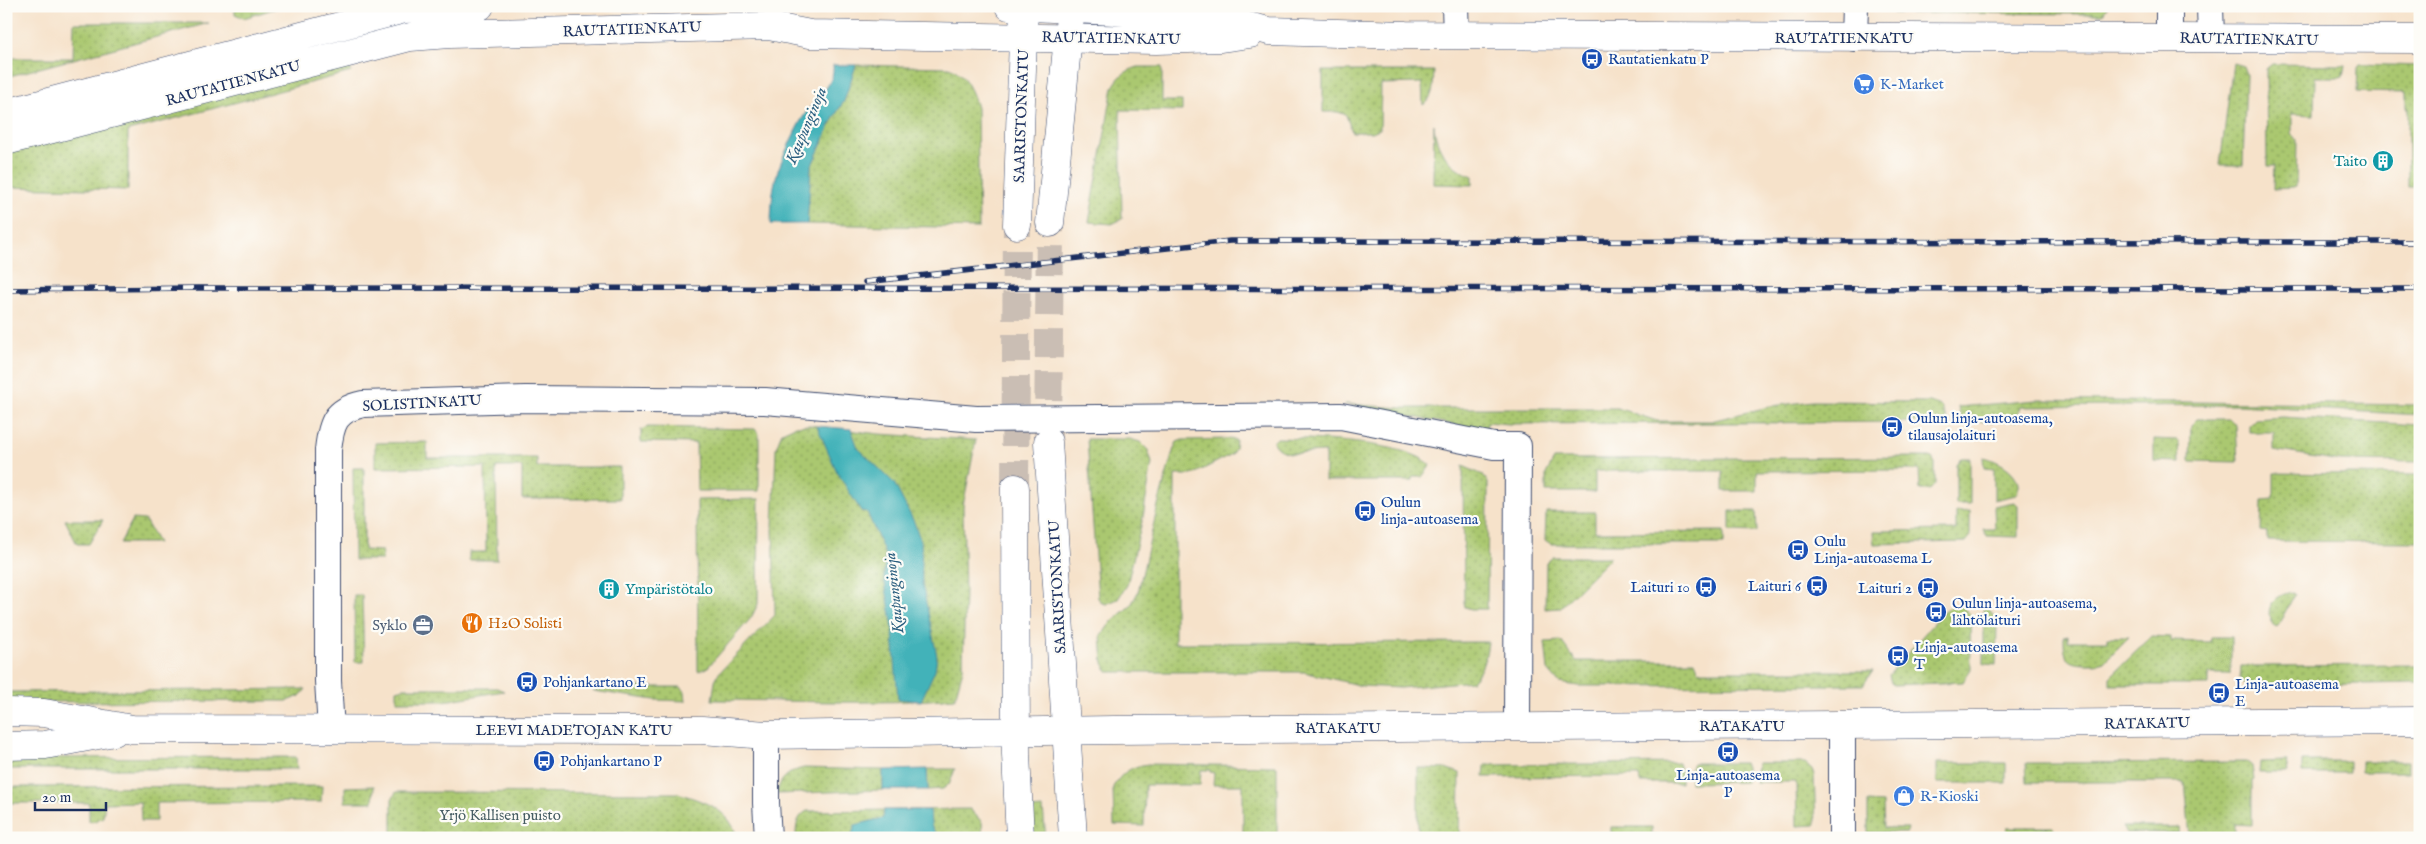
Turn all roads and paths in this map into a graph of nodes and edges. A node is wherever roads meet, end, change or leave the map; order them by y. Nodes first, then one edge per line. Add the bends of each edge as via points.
1 (480, 6) edge
2 (1019, 6) edge
3 (1455, 6) edge
4 (1855, 6) edge
5 (2169, 6) edge
6 (2210, 6) edge
7 (405, 8) edge
8 (1071, 8) edge
9 (1269, 31) junction
10 (1456, 35) junction
11 (410, 37) junction
12 (1023, 37) junction
13 (1068, 38) junction
14 (1854, 38) junction
15 (2169, 38) junction
16 (2211, 38) junction
17 (2420, 39) edge
18 (6, 113) edge
19 (6, 141) edge
20 (1050, 223) tunnel mouth
21 (1017, 225) tunnel mouth
22 (1048, 442) tunnel mouth
23 (1015, 488) tunnel mouth
24 (6, 712) edge
25 (2420, 721) edge
26 (1842, 725) junction
27 (1517, 727) junction
28 (132, 729) junction
29 (331, 730) junction
30 (1065, 732) junction
31 (1015, 733) junction
32 (766, 735) junction
33 (6, 746) edge
34 (768, 838) edge
35 (1020, 838) edge
36 (1073, 838) edge
37 (1842, 838) edge

1 - 7 street, RAUTATIENKATU
2 - 8 street, RAUTATIENKATU
2 - 12 street, SAARISTONKATU
3 - 10 street
4 - 14 street
5 - 15 street
6 - 16 street
7 - 11 street
7 - 18 street, RAUTATIENKATU
8 - 9 street, RAUTATIENKATU via 1178,14
8 - 13 street
9 - 10 street, RAUTATIENKATU
9 - 13 street, RAUTATIENKATU via 1221,38
10 - 14 street, RAUTATIENKATU
11 - 12 street, RAUTATIENKATU via 733,26 769,26 810,34
11 - 19 street, RAUTATIENKATU
12 - 13 street, RAUTATIENKATU
12 - 21 street, SAARISTONKATU
13 - 20 street
14 - 15 street, RAUTATIENKATU
15 - 16 street, RAUTATIENKATU
16 - 17 street, RAUTATIENKATU
22 - 30 street, SAARISTONKATU
23 - 31 street
24 - 28 street, LEEVI MADETOJAN KATU via 44,713
25 - 26 street, RATAKATU
26 - 27 street, RATAKATU
26 - 37 street
27 - 29 street, SOLISTINKATU via 1518,446 1494,446 1341,416 976,418 766,401 525,399 363,404 351,406 333,423 328,450
27 - 30 street, RATAKATU
28 - 29 street, LEEVI MADETOJAN KATU
28 - 33 street, LEEVI MADETOJAN KATU via 45,745
29 - 32 street, LEEVI MADETOJAN KATU via 702,730
30 - 31 street, RATAKATU
30 - 36 street, SAARISTONKATU
31 - 32 street, LEEVI MADETOJAN KATU
31 - 35 street
32 - 34 street

